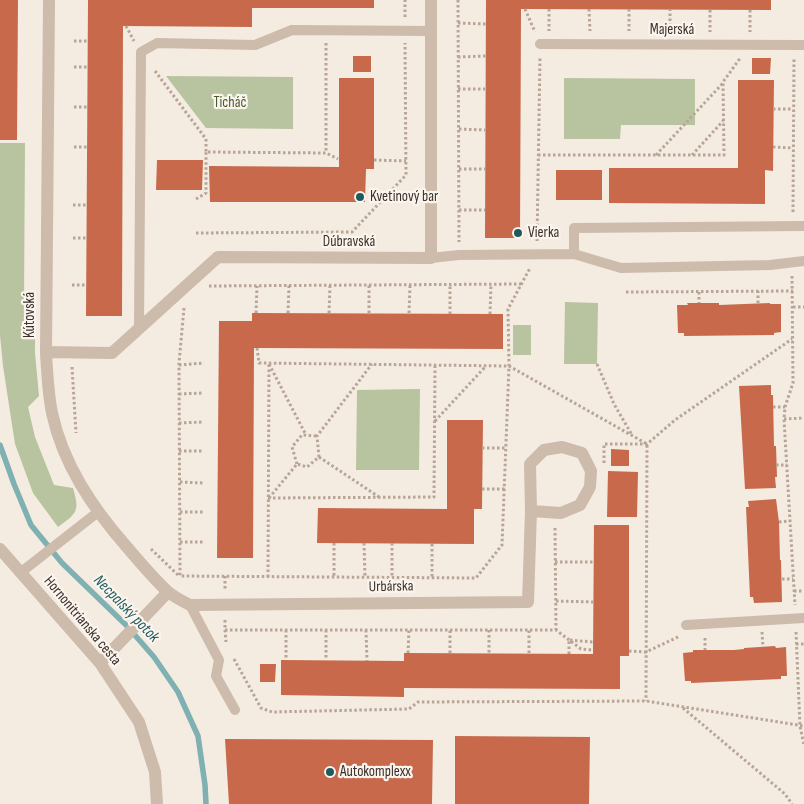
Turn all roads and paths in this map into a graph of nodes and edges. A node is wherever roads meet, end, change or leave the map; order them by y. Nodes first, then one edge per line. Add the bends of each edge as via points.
1 (49, 0) edge
2 (406, 0) edge
3 (431, 0) edge
4 (458, 0) edge
5 (525, 9) dead end
6 (549, 9) dead end
7 (589, 9) dead end
8 (629, 9) dead end
9 (670, 10) dead end
10 (710, 10) dead end
11 (750, 10) dead end
12 (458, 23) junction
13 (549, 23) dead end
14 (590, 23) dead end
15 (629, 23) dead end
16 (670, 23) dead end
17 (486, 24) dead end
18 (710, 24) dead end
19 (750, 24) dead end
20 (126, 26) dead end
21 (326, 30) junction
22 (405, 31) junction
23 (431, 31) junction
24 (87, 41) dead end
25 (74, 42) dead end
26 (540, 44) junction
27 (751, 45) junction
28 (799, 45) edge
29 (140, 52) junction
30 (486, 56) dead end
31 (458, 57) junction
32 (74, 67) dead end
33 (87, 67) dead end
34 (723, 82) junction
35 (458, 89) junction
36 (486, 89) dead end
37 (74, 106) dead end
38 (87, 106) dead end
39 (774, 109) dead end
40 (794, 109) junction
41 (724, 121) junction
42 (458, 129) junction
43 (486, 130) dead end
44 (74, 147) dead end
45 (87, 147) dead end
46 (773, 147) dead end
47 (793, 148) junction
48 (206, 152) junction
49 (326, 153) junction
50 (538, 155) junction
51 (656, 155) junction
52 (692, 155) junction
53 (338, 159) dead end
54 (374, 160) dead end
55 (406, 161) junction
56 (458, 169) junction
57 (485, 169) dead end
58 (196, 199) dead end
59 (73, 205) dead end
60 (87, 205) dead end
61 (458, 210) junction
62 (485, 210) dead end
63 (793, 226) junction
64 (804, 226) edge
65 (196, 233) dead end
66 (73, 238) dead end
67 (87, 238) dead end
68 (537, 254) junction
69 (574, 254) junction
70 (459, 255) junction
71 (431, 258) junction
72 (804, 261) edge
73 (792, 262) junction
74 (491, 284) junction
75 (521, 284) junction
76 (72, 285) dead end
77 (87, 285) dead end
78 (289, 285) junction
79 (330, 285) junction
80 (369, 285) junction
81 (410, 285) junction
82 (450, 285) junction
83 (186, 286) junction
84 (256, 286) junction
85 (758, 291) junction
86 (793, 291) junction
87 (626, 292) dead end
88 (699, 292) junction
89 (699, 303) dead end
90 (758, 303) dead end
91 (793, 307) junction
92 (804, 307) edge
93 (256, 313) dead end
94 (288, 313) dead end
95 (329, 313) dead end
96 (369, 313) dead end
97 (409, 314) dead end
98 (450, 314) dead end
99 (490, 314) dead end
100 (139, 328) junction
101 (793, 338) junction
102 (257, 348) dead end
103 (46, 352) junction
104 (72, 352) junction
105 (260, 363) dead end
106 (204, 364) dead end
107 (372, 364) dead end
108 (597, 364) dead end
109 (179, 365) junction
110 (435, 365) dead end
111 (486, 366) dead end
112 (204, 393) dead end
113 (180, 394) junction
114 (773, 407) dead end
115 (785, 407) junction
116 (804, 418) edge
117 (784, 419) junction
118 (435, 421) junction
119 (203, 422) dead end
120 (179, 423) junction
121 (76, 435) dead end
122 (306, 435) junction
123 (318, 436) junction
124 (632, 436) dead end
125 (482, 448) dead end
126 (506, 448) junction
127 (179, 451) junction
128 (204, 451) dead end
129 (319, 456) junction
130 (297, 464) junction
131 (776, 465) dead end
132 (787, 465) junction
133 (604, 470) dead end
134 (180, 482) junction
135 (203, 483) dead end
136 (482, 488) dead end
137 (505, 489) junction
138 (268, 498) junction
139 (380, 498) junction
140 (531, 511) junction
141 (98, 512) junction
142 (180, 512) junction
143 (204, 512) dead end
144 (790, 521) junction
145 (779, 522) dead end
146 (555, 524) dead end
147 (180, 542) junction
148 (205, 542) dead end
149 (334, 543) dead end
150 (364, 543) dead end
151 (146, 544) dead end
152 (392, 544) dead end
153 (432, 544) dead end
154 (0, 549) edge
155 (556, 562) junction
156 (594, 562) dead end
157 (20, 573) junction
158 (180, 576) junction
159 (268, 577) junction
160 (334, 577) junction
161 (364, 577) junction
162 (392, 577) junction
163 (432, 578) junction
164 (782, 579) dead end
165 (793, 579) junction
166 (794, 591) junction
167 (804, 591) edge
168 (168, 592) junction
169 (556, 602) junction
170 (594, 602) dead end
171 (190, 605) junction
172 (225, 605) junction
173 (800, 618) edge
174 (225, 630) junction
175 (286, 630) junction
176 (326, 630) junction
177 (366, 630) junction
178 (409, 630) junction
179 (450, 630) junction
180 (489, 630) junction
181 (529, 630) junction
182 (556, 630) junction
183 (684, 630) joint
184 (762, 632) dead end
185 (704, 634) dead end
186 (569, 640) junction
187 (593, 642) dead end
188 (226, 644) dead end
189 (796, 644) junction
190 (804, 644) edge
191 (763, 647) dead end
192 (593, 650) dead end
193 (705, 650) dead end
194 (629, 651) dead end
195 (230, 652) dead end
196 (408, 653) dead end
197 (450, 653) dead end
198 (489, 653) dead end
199 (529, 653) dead end
200 (569, 654) dead end
201 (286, 660) dead end
202 (326, 660) dead end
203 (367, 661) dead end
204 (100, 663) junction
205 (683, 707) junction
206 (234, 710) dead end
207 (802, 726) edge
208 (804, 745) edge
209 (157, 804) edge
210 (792, 804) edge

1 - 103 street, Kútovská
2 - 22 path
3 - 23 street
4 - 12 path
5 - 26 path
6 - 13 path
7 - 14 path
8 - 15 path
9 - 16 path
10 - 18 path
11 - 19 path
12 - 17 path
12 - 31 path
20 - 29 path
21 - 22 lane
21 - 29 lane via 292,30 255,45 157,43
21 - 49 path
22 - 23 lane
22 - 55 path
23 - 71 street
24 - 25 path
26 - 27 lane, Majerská
26 - 50 path
27 - 28 lane, Majerská
27 - 34 path
28 - 40 path
29 - 48 path via 206,139
29 - 100 lane
30 - 31 path
31 - 35 path
32 - 33 path
34 - 41 path
34 - 51 path
35 - 36 path
35 - 42 path
37 - 38 path
39 - 40 path
40 - 47 path
41 - 52 path
41 - 52 path via 724,155
42 - 43 path
42 - 56 path
44 - 45 path
46 - 47 path
47 - 63 path
48 - 49 path
48 - 58 path via 206,193
49 - 53 path
50 - 51 path
50 - 68 path
51 - 52 path
54 - 55 path
55 - 65 path via 406,175 352,232
56 - 57 path
56 - 61 path
59 - 60 path
61 - 62 path
61 - 70 path
63 - 64 lane
63 - 69 lane via 574,228
66 - 67 path
68 - 69 lane
68 - 70 lane
68 - 75 path
69 - 73 lane via 620,268
70 - 71 lane
71 - 83 street, Dúbravská via 218,257
72 - 73 lane
73 - 86 path
74 - 75 path
74 - 82 path
74 - 99 path
75 - 126 path via 508,309
76 - 77 path
78 - 79 path
78 - 84 path
78 - 94 path
79 - 80 path
79 - 95 path
80 - 81 path
80 - 96 path
81 - 82 path
81 - 97 path
82 - 98 path
83 - 84 path
83 - 100 street, Dúbravská
83 - 109 path
84 - 93 path
85 - 86 path
85 - 88 path
85 - 90 path
86 - 91 path
87 - 88 path
88 - 89 path
91 - 92 path
91 - 101 path
100 - 104 street, Dúbravská via 112,353
101 - 115 path via 793,384
101 - 133 path via 690,409 647,444 604,444
102 - 105 path
103 - 104 street, Dúbravská
103 - 141 street, Kútovská via 47,383 60,440 71,467
104 - 121 path
106 - 109 path
107 - 123 path
108 - 124 path
109 - 113 path
110 - 118 path
111 - 118 path
112 - 113 path
113 - 120 path
114 - 115 path
115 - 117 path
116 - 117 path
117 - 132 path
118 - 139 path via 434,497
119 - 120 path
120 - 127 path
122 - 123 path
122 - 130 path via 302,435 292,447
122 - 138 path via 269,363
123 - 129 path
125 - 126 path
126 - 137 path
127 - 128 path
127 - 134 path
129 - 130 path via 307,467
129 - 139 path
130 - 138 path
131 - 132 path
132 - 144 path
134 - 135 path
134 - 142 path
136 - 137 path
137 - 163 path via 502,545 476,578
138 - 139 path
138 - 159 path
140 - 140 street, Urbárska via 530,464 544,450 562,447 582,453 591,471 590,487 580,505 561,513
140 - 172 street, Urbárska via 528,602
141 - 157 lane
141 - 168 street, Kútovská
142 - 143 path
142 - 147 path
144 - 145 path
144 - 165 path
146 - 155 path
147 - 148 path
147 - 158 path
149 - 160 path
150 - 161 path
151 - 158 path
152 - 162 path
153 - 163 path
154 - 157 street, Hornonitrianska cesta
155 - 156 path
155 - 169 path
157 - 204 street, Hornonitrianska cesta
158 - 159 path
159 - 160 path
160 - 161 path
161 - 162 path
162 - 163 path
164 - 165 path
165 - 166 path
166 - 167 path
166 - 173 path
168 - 171 street
168 - 204 street
169 - 170 path
169 - 182 path
171 - 172 street, Urbárska
171 - 206 lane via 218,660 216,676
172 - 174 path
173 - 183 lane
173 - 189 path
174 - 175 path
174 - 188 path
175 - 176 path
175 - 201 path
176 - 177 path
176 - 202 path
177 - 178 path
177 - 203 path
178 - 179 path
178 - 196 path
179 - 180 path
179 - 197 path
180 - 181 path
180 - 198 path
181 - 182 path
181 - 199 path
182 - 186 path
183 - 194 path via 646,652
184 - 191 path
185 - 193 path
186 - 187 path
186 - 192 path via 581,649
186 - 200 path
189 - 190 path
189 - 207 path
195 - 205 path via 261,708 272,712 408,709 418,702 646,701
204 - 209 street, Hornonitrianska cesta via 139,722 155,772
205 - 207 path
205 - 210 path via 785,794
207 - 208 path

